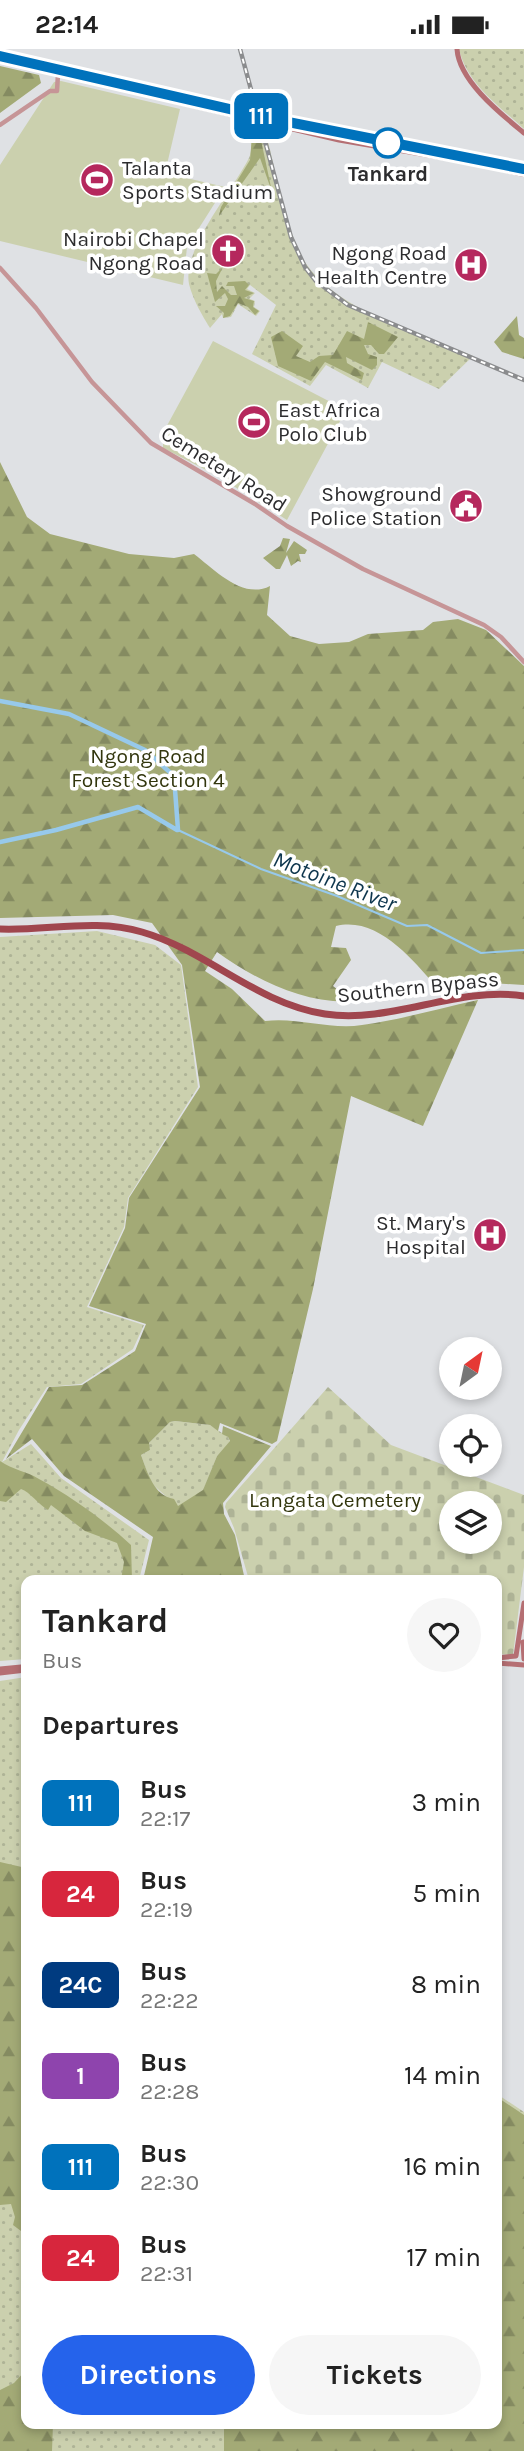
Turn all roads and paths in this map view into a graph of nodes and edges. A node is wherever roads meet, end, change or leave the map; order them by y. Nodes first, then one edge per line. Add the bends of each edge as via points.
1 (457, 49) edge
2 (0, 58) edge
3 (58, 74) junction
4 (116, 82) junction
5 (132, 85) junction
6 (119, 90) junction
7 (140, 95) junction
8 (255, 118) junction
9 (0, 125) edge
10 (524, 133) edge
11 (473, 161) junction
12 (524, 173) edge
13 (0, 268) edge
14 (524, 662) edge
15 (0, 927) edge
16 (524, 994) edge
17 (524, 1603) edge
18 (524, 1628) edge
19 (521, 1656) edge
20 (502, 1660) edge
21 (502, 1661) edge
22 (21, 1669) edge
23 (0, 1671) edge

1 - 10 main road via 471,81
2 - 3 main road
2 - 4 main road
3 - 6 main road
3 - 9 street via 57,91 50,91
4 - 5 main road
4 - 6 main road
5 - 7 main road via 132,91
5 - 8 main road
6 - 7 main road
7 - 8 main road
8 - 11 main road
11 - 12 main road
11 - 12 main road
13 - 14 street, Cemetery Road via 92,381 144,436 287,526 407,591 484,625
15 - 16 highway, Southern Bypass via 90,920 142,928 195,950 273,995 330,1010 375,1009 472,991
17 - 19 main road
18 - 19 main road
19 - 20 main road
19 - 21 main road
22 - 23 main road

